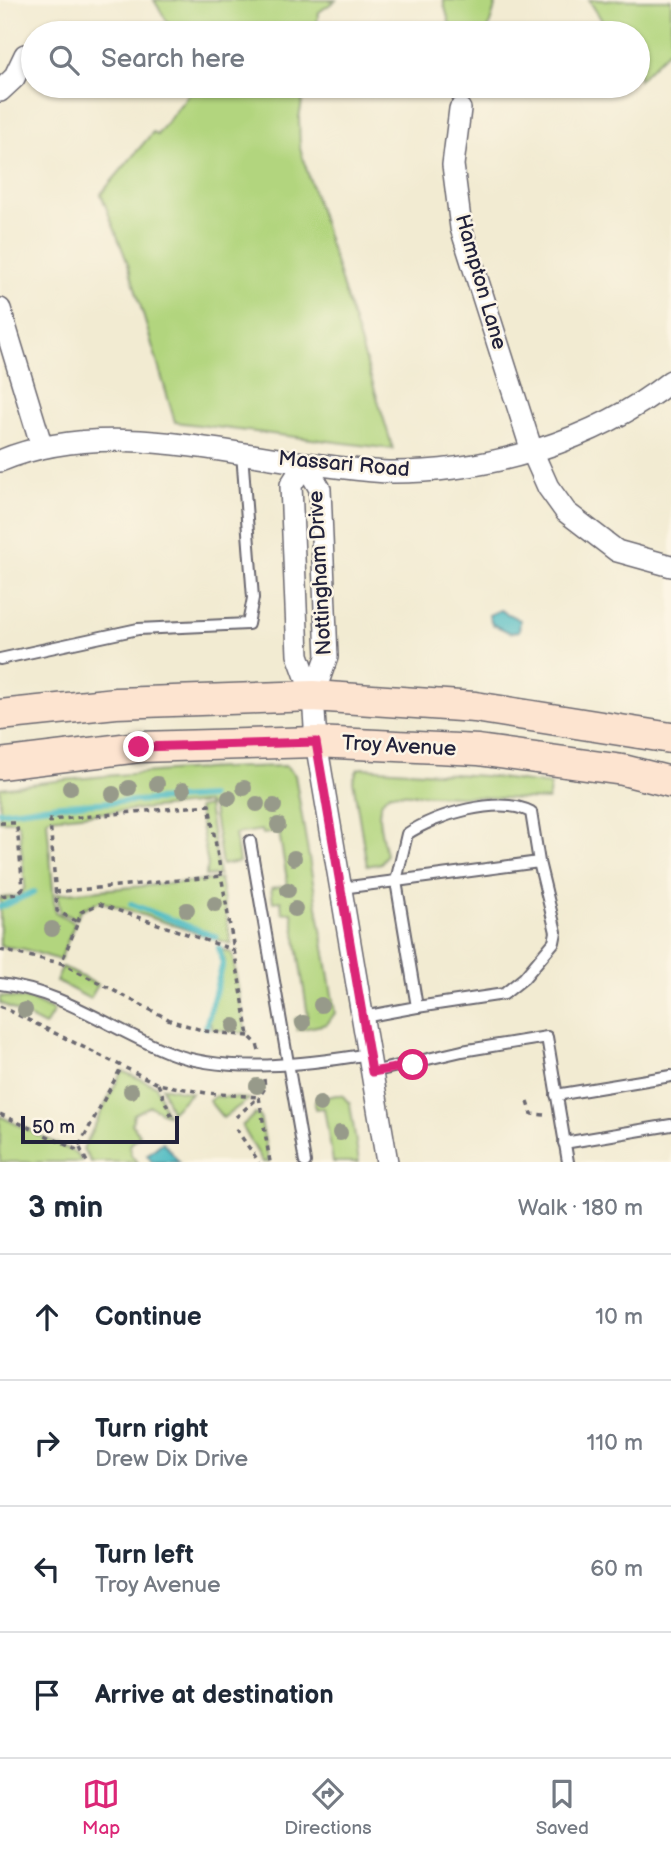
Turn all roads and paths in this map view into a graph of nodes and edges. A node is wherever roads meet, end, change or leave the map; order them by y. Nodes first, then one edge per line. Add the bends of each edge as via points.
1 (21, 64) edge
2 (0, 91) edge
3 (460, 109) dead end
4 (0, 309) edge
5 (671, 381) edge
6 (42, 447) junction
7 (532, 450) junction
8 (242, 453) junction
9 (0, 461) edge
10 (305, 463) junction
11 (671, 566) edge
12 (0, 659) edge
13 (313, 696) junction
14 (0, 715) edge
15 (671, 738) edge
16 (316, 742) junction
17 (0, 764) edge
18 (671, 782) edge
19 (0, 823) edge
20 (250, 841) dead end
21 (540, 862) junction
22 (222, 876) junction
23 (396, 881) junction
24 (341, 888) junction
25 (55, 892) junction
26 (0, 896) edge
27 (78, 922) junction
28 (0, 950) edge
29 (234, 950) junction
30 (61, 963) junction
31 (0, 984) edge
32 (0, 1006) edge
33 (417, 1007) junction
34 (363, 1017) junction
35 (249, 1036) junction
36 (371, 1063) junction
37 (288, 1064) junction
38 (262, 1065) junction
39 (121, 1068) junction
40 (671, 1076) edge
41 (158, 1084) junction
42 (556, 1095) junction
43 (259, 1097) junction
44 (528, 1102) dead end
45 (559, 1112) junction
46 (0, 1114) edge
47 (236, 1117) dead end
48 (172, 1118) dead end
49 (671, 1125) edge
50 (236, 1129) dead end
51 (565, 1143) junction
52 (80, 1148) junction
53 (87, 1162) edge
54 (259, 1162) edge
55 (270, 1162) edge
56 (305, 1162) edge
57 (387, 1162) edge
58 (568, 1162) edge

1 - 2 street via 15,78
3 - 7 street, Hampton Lane via 453,164 461,228
4 - 6 street
5 - 7 street, Massari Road via 597,427
6 - 8 street, Massari Road via 126,440
6 - 9 street, Massari Road
7 - 10 street, Massari Road via 429,470 387,472
7 - 11 street, Hampton Lane via 548,487 566,512 592,534 617,551
8 - 10 street, Massari Road
8 - 12 lane via 253,598 248,624 138,629
10 - 13 street, Nottingham Drive via 320,489 327,657
10 - 13 street, Nottingham Drive via 291,485 298,655
13 - 14 main road, Troy Avenue via 116,703
13 - 15 main road, Troy Avenue via 475,707
13 - 16 street
16 - 17 main road, Troy Avenue via 139,747
16 - 18 main road, Troy Avenue via 478,750 622,770
16 - 24 street
19 - 26 path via 17,827 23,888 17,894
20 - 37 lane
21 - 23 lane
21 - 23 lane via 531,812 520,806 463,810 428,820 407,834
21 - 33 lane via 556,932 554,942 524,978 505,994
22 - 25 path
22 - 25 path via 209,805 54,818 49,824
22 - 29 path
23 - 24 lane
23 - 33 lane
24 - 34 street
25 - 27 path via 58,913
27 - 29 path via 81,912 99,904
27 - 30 path
28 - 30 path
29 - 35 path
30 - 35 path via 172,1021 205,1031
31 - 38 lane via 60,998 172,1054
32 - 39 path
33 - 34 lane
34 - 36 street
35 - 38 path via 257,1044
36 - 37 lane
36 - 42 lane via 547,1037
36 - 57 street
37 - 38 lane
37 - 56 lane
38 - 43 path via 265,1088
39 - 41 path
39 - 52 path
40 - 42 lane
41 - 43 path
41 - 48 path
42 - 45 lane
43 - 47 path
43 - 55 path
44 - 45 path via 536,1116
45 - 51 lane
46 - 52 path via 72,1150
49 - 51 lane
50 - 54 path
51 - 58 lane
52 - 53 path

